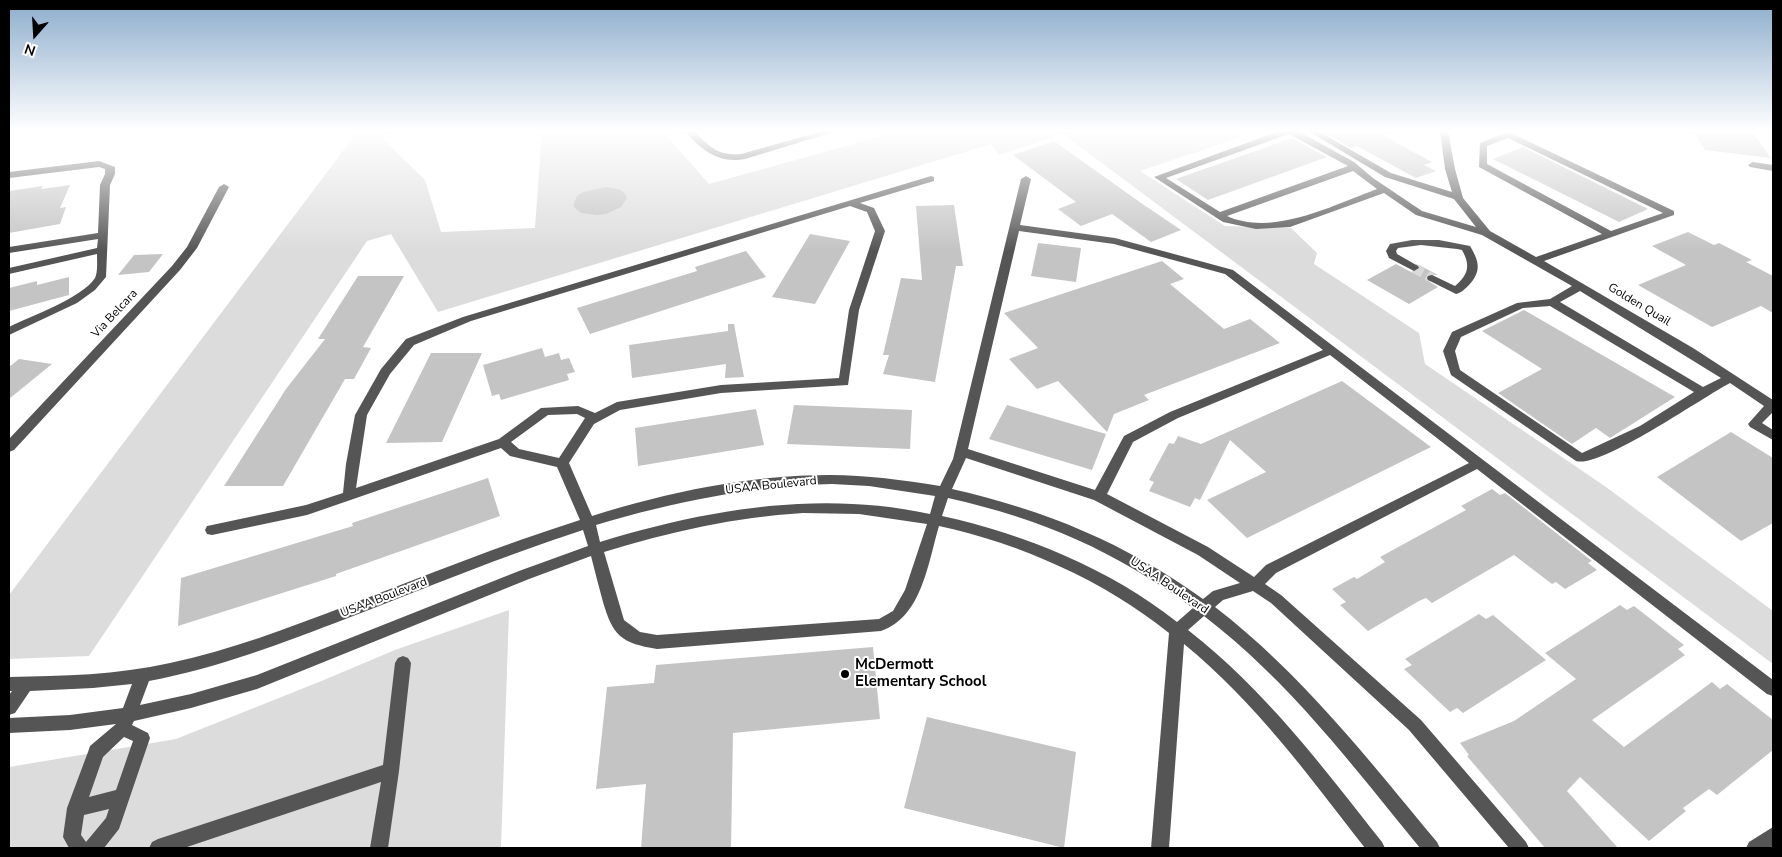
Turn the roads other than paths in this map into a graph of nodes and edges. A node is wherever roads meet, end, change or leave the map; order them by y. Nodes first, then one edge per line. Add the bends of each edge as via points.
1 (42, 171) edge
2 (110, 171) edge
3 (1176, 171) edge
4 (1343, 171) edge
5 (1359, 171) edge
6 (1381, 171) edge
7 (1451, 171) edge
8 (1491, 171) edge
9 (1583, 171) edge
10 (9, 175) edge
11 (932, 179) dead end
12 (1026, 179) dead end
13 (224, 187) dead end
14 (1384, 190) junction
15 (1458, 197) junction
16 (850, 203) junction
17 (1219, 216) junction
18 (1015, 227) junction
19 (1486, 233) junction
20 (1609, 234) junction
21 (103, 235) junction
22 (1466, 248) junction
23 (9, 250) edge
24 (102, 250) junction
25 (1535, 261) junction
26 (1414, 268) tunnel mouth
27 (9, 271) edge
28 (1432, 278) tunnel mouth
29 (1581, 286) junction
30 (1552, 302) junction
31 (9, 331) edge
32 (1332, 350) junction
33 (1730, 378) junction
34 (1703, 392) junction
35 (1773, 406) edge
36 (596, 418) junction
37 (1773, 436) edge
38 (503, 442) junction
39 (9, 447) edge
40 (961, 452) junction
41 (562, 463) junction
42 (1479, 463) junction
43 (943, 493) junction
44 (349, 496) junction
45 (1099, 496) junction
46 (934, 520) junction
47 (588, 522) junction
48 (212, 530) dead end
49 (596, 550) junction
50 (1255, 585) junction
51 (1204, 609) junction
52 (1177, 631) junction
53 (403, 662) dead end
54 (144, 675) junction
55 (9, 684) edge
56 (26, 684) junction
57 (1773, 689) edge
58 (9, 708) edge
59 (126, 720) junction
60 (9, 725) edge
61 (391, 771) junction
62 (123, 797) junction
63 (76, 808) junction
64 (1773, 836) edge
65 (80, 848) edge
66 (93, 848) edge
67 (158, 848) edge
68 (379, 848) edge
69 (1160, 848) edge
70 (1376, 848) edge
71 (1431, 848) edge
72 (1520, 848) edge
73 (1755, 848) edge

1 - 10 street
2 - 21 street via 105,185
3 - 17 street via 1159,177
4 - 17 street
5 - 14 street
6 - 15 street
7 - 15 street
8 - 20 street
9 - 20 street via 1671,213
11 - 16 street
12 - 18 street
13 - 39 street, Via Belcara via 192,248 176,268
14 - 17 street via 1286,225 1256,226
14 - 19 street via 1419,213
15 - 19 street
16 - 36 street via 871,210 880,232 854,310 844,382 721,389 617,406
16 - 44 street via 468,319 410,342 385,372 361,415
18 - 32 street via 1115,241 1229,272
18 - 40 street
19 - 22 street
19 - 25 street, Golden Quail
20 - 25 street
21 - 23 street
21 - 24 street
22 - 26 street via 1425,242 1394,246 1393,256
22 - 28 street via 1474,260 1475,270 1467,282 1456,291
24 - 27 street
24 - 31 street via 101,277 91,288 73,301
25 - 29 street, Golden Quail
29 - 30 street
29 - 33 street, Golden Quail
30 - 34 street
30 - 34 street via 1521,305 1456,335 1449,351 1455,372 1581,458 1606,450 1674,413
32 - 42 street
32 - 45 street via 1174,415 1128,439
33 - 34 street
33 - 35 street, Golden Quail
35 - 37 street via 1754,424
36 - 38 street via 578,410 545,411
36 - 41 street
38 - 41 street via 516,453
38 - 44 street
40 - 43 street
40 - 45 street
41 - 47 street
42 - 50 street via 1272,569
42 - 57 street
43 - 46 street
43 - 47 street, USAA Boulevard via 855,480 799,480 680,498
43 - 51 street, USAA Boulevard via 1024,514 1082,534 1137,562
44 - 48 street via 307,510
45 - 50 street via 1203,551
46 - 49 street, USAA Boulevard via 852,508 799,508 685,526
46 - 49 street via 912,592 898,615 881,625 657,642 639,639 626,634 617,623
46 - 52 street, USAA Boulevard via 992,535 1066,561 1116,588
47 - 49 street
47 - 54 street, USAA Boulevard via 251,649
49 - 59 street, USAA Boulevard via 519,577 251,684
50 - 51 street via 1218,595
50 - 72 street via 1276,599 1415,725
51 - 52 street
51 - 71 street, USAA Boulevard via 1239,635 1289,682
52 - 69 street
52 - 70 street, USAA Boulevard via 1211,657 1258,702
53 - 61 street
54 - 56 street, USAA Boulevard via 94,682
54 - 59 street
55 - 56 street, USAA Boulevard
56 - 58 street
59 - 60 street, USAA Boulevard
59 - 62 street via 142,738
59 - 63 street via 96,752
61 - 67 street
61 - 68 street
62 - 63 street
62 - 66 street via 113,823
63 - 65 street via 72,837
64 - 73 street

